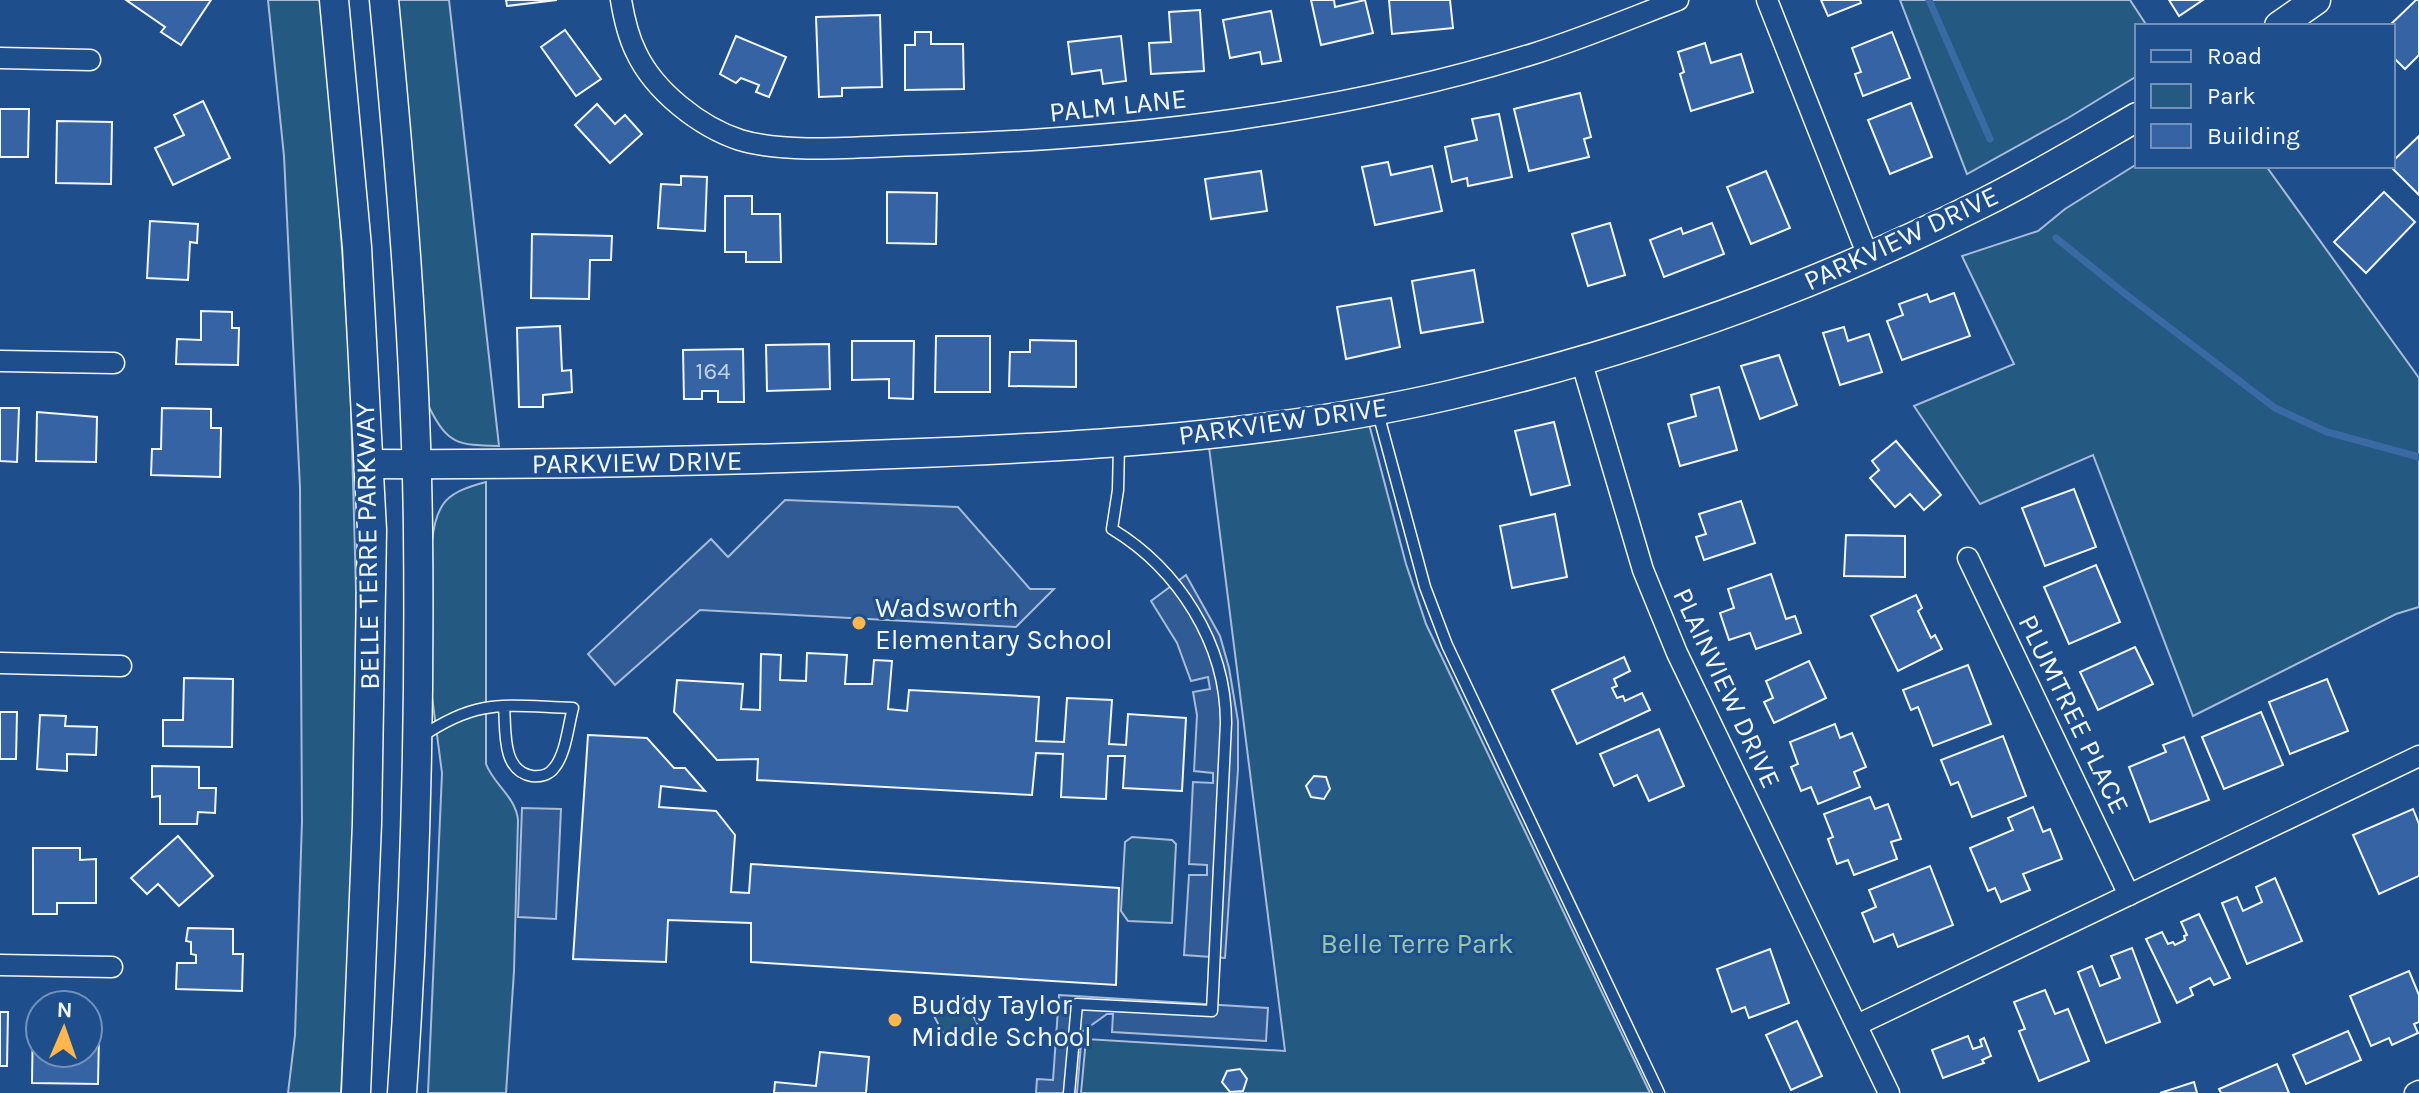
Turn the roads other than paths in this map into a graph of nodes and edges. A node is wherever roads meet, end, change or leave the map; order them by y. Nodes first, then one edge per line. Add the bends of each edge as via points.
1 (334, 0) edge
2 (384, 0) edge
3 (621, 0) edge
4 (1678, 0) edge
5 (1767, 0) edge
6 (2310, 2) edge
7 (2282, 24) edge
8 (0, 58) edge
9 (90, 60) dead end
10 (2135, 118) edge
11 (1868, 256) junction
12 (1581, 360) junction
13 (0, 361) edge
14 (114, 363) dead end
15 (1377, 409) junction
16 (1119, 442) junction
17 (371, 464) junction
18 (416, 464) junction
19 (1968, 558) dead end
20 (0, 663) edge
21 (121, 666) dead end
22 (504, 706) junction
23 (417, 740) junction
24 (2419, 756) edge
25 (2129, 895) junction
26 (0, 965) edge
27 (112, 967) dead end
28 (1857, 1025) junction
29 (356, 1093) edge
30 (402, 1093) edge
31 (1069, 1093) edge
32 (1659, 1093) edge
33 (1889, 1093) edge

1 - 17 main road, BELLE TERRE PARKWAY
2 - 18 main road, BELLE TERRE PARKWAY
3 - 4 street, PALM LANE via 637,55 656,82 687,110 742,140 806,147 1034,141 1274,115 1522,57
5 - 11 street
6 - 7 main road
8 - 9 street
10 - 11 main road, PARKVIEW DRIVE via 1985,202
11 - 12 main road, PARKVIEW DRIVE via 1746,306
12 - 15 main road, PARKVIEW DRIVE
12 - 28 street, PLAINVIEW DRIVE via 1643,570 1671,639
13 - 14 street
15 - 16 main road, PARKVIEW DRIVE
15 - 32 lane via 1441,631
16 - 18 main road, PARKVIEW DRIVE via 748,460
16 - 31 lane via 1112,529 1165,570 1202,627 1219,672 1226,723 1212,1011 1077,1004
17 - 18 main road, PARKVIEW DRIVE
17 - 29 main road, BELLE TERRE PARKWAY via 367,823
18 - 23 main road, BELLE TERRE PARKWAY
19 - 25 street, PLUMTREE PLACE
20 - 21 street
22 - 22 lane via 512,761 521,772 540,776 552,771 573,708
22 - 23 lane via 465,712
23 - 30 main road, BELLE TERRE PARKWAY
24 - 25 street
25 - 28 street
26 - 27 street
28 - 33 street, PLAINVIEW DRIVE

